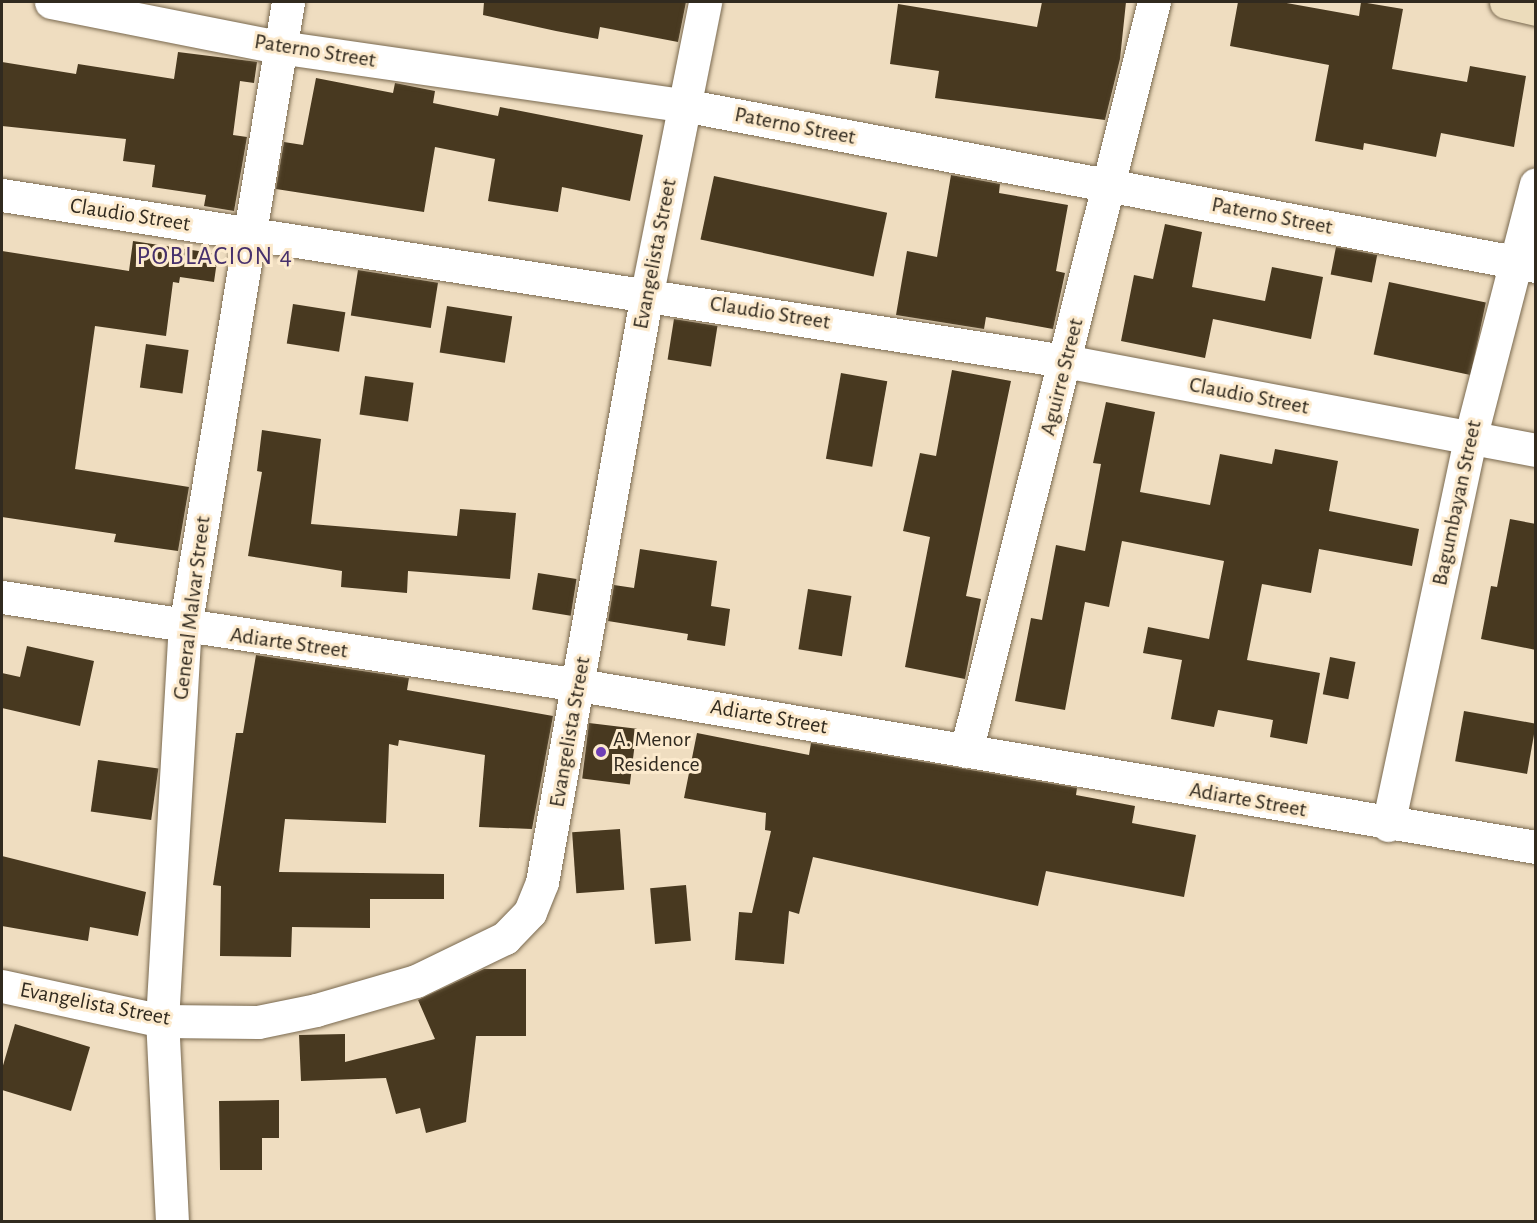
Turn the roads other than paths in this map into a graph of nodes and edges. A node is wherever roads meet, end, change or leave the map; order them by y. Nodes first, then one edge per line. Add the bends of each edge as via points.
1 (51, 2) edge
2 (288, 2) edge
3 (705, 2) edge
4 (1154, 2) edge
5 (1506, 2) edge
6 (1536, 9) edge
7 (279, 47) junction
8 (683, 105) junction
9 (1536, 184) edge
10 (1111, 185) junction
11 (2, 195) edge
12 (247, 234) junction
13 (1525, 264) edge
14 (647, 293) junction
15 (1065, 361) junction
16 (1470, 439) junction
17 (1536, 450) edge
18 (2, 597) edge
19 (185, 627) junction
20 (579, 685) junction
21 (966, 751) junction
22 (1389, 825) junction
23 (1536, 847) edge
24 (2, 986) edge
25 (162, 1021) junction
26 (172, 1221) edge

1 - 7 street, Paterno Street
2 - 7 street, General Malvar Street
3 - 8 street, Evangelista Street
4 - 10 street, Aguirre Street
5 - 6 street
7 - 8 street, Paterno Street
7 - 12 street, General Malvar Street
8 - 10 street, Paterno Street
8 - 14 street, Evangelista Street
9 - 13 street, Bagumbayan Street
10 - 13 street, Paterno Street
10 - 15 street, Aguirre Street
11 - 12 street, Claudio Street
12 - 14 street, Claudio Street
12 - 19 street, General Malvar Street
13 - 16 street, Bagumbayan Street
14 - 15 street, Claudio Street
14 - 20 street, Evangelista Street
15 - 16 street, Claudio Street
15 - 21 street, Aguirre Street
16 - 17 street, Claudio Street
16 - 22 street, Bagumbayan Street
18 - 19 street, Adiarte Street
19 - 20 street, Adiarte Street
19 - 25 street, General Malvar Street
20 - 21 street, Adiarte Street
20 - 25 street, Evangelista Street via 542,882 530,912 505,938 416,981 316,1011 258,1022
21 - 22 street, Adiarte Street
22 - 23 street, Adiarte Street
24 - 25 street, Evangelista Street
25 - 26 street, General Malvar Street

